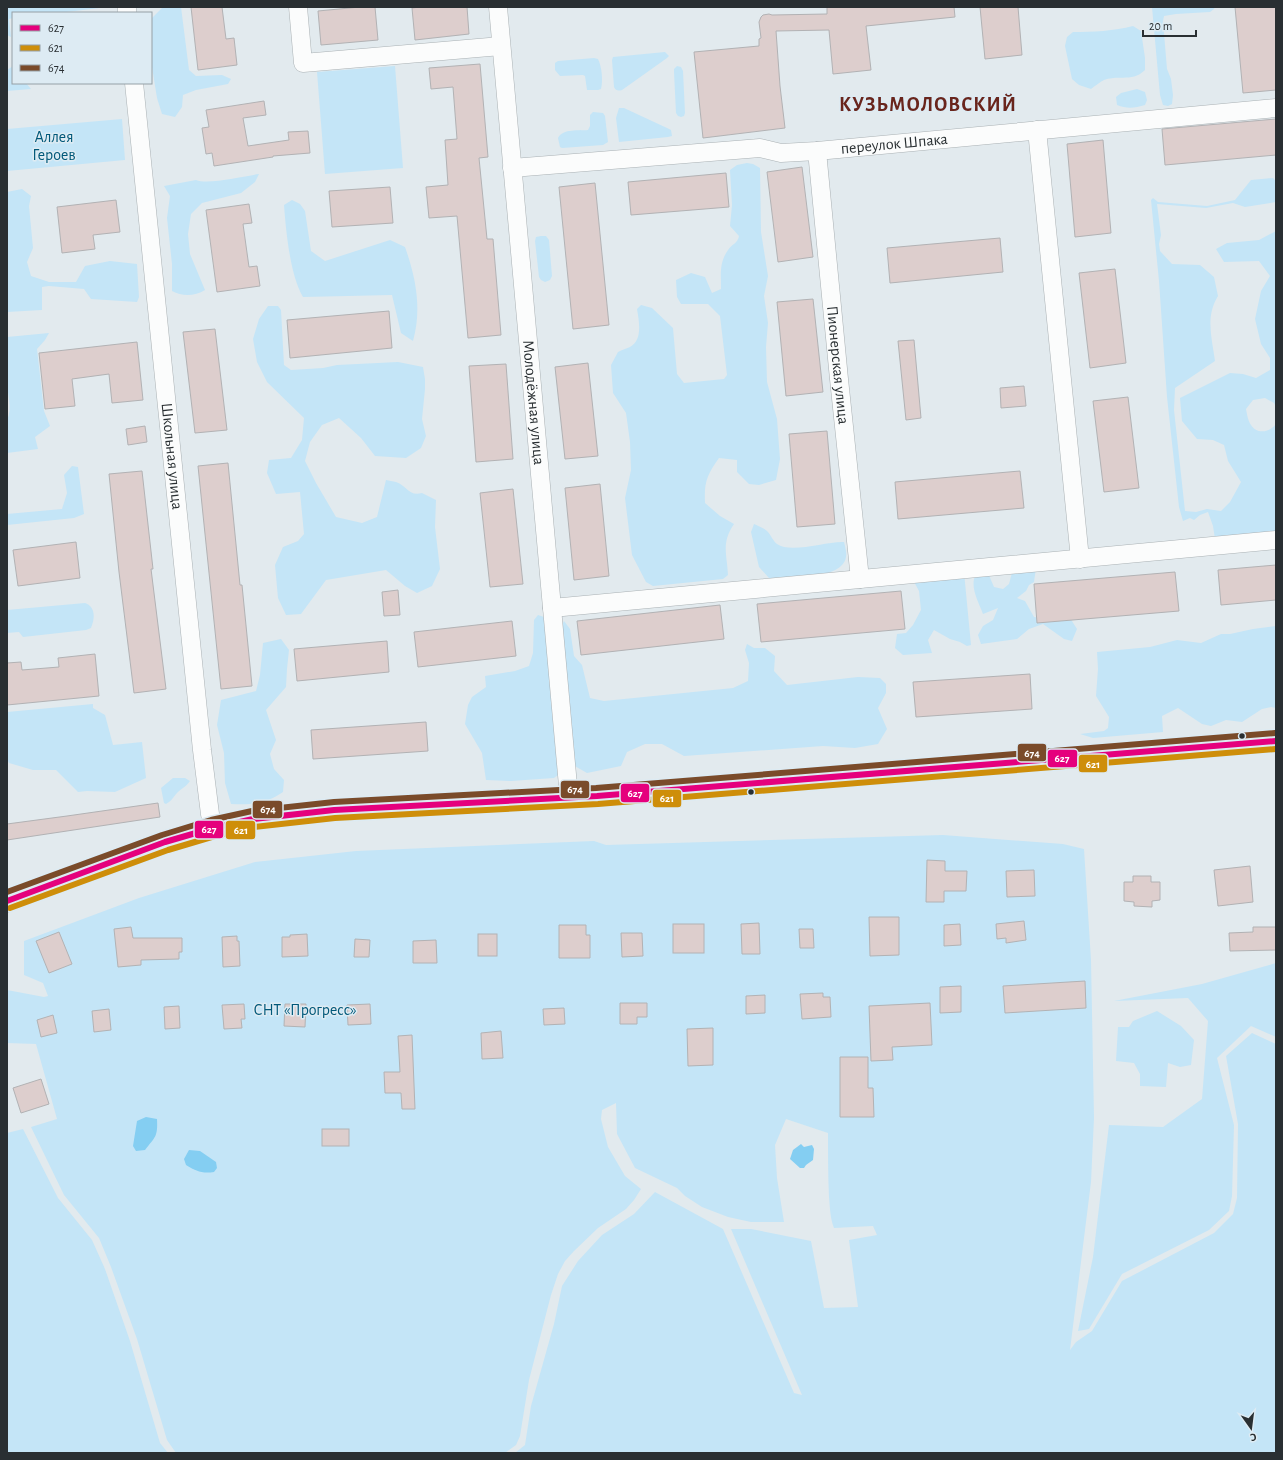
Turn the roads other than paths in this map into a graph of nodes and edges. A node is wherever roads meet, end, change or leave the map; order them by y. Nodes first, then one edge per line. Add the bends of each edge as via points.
1 (298, 7) edge
2 (498, 7) edge
3 (501, 46) junction
4 (134, 84) edge
5 (1276, 108) edge
6 (1037, 130) junction
7 (817, 151) junction
8 (512, 168) junction
9 (1276, 540) edge
10 (1080, 559) junction
11 (860, 579) junction
12 (552, 608) junction
13 (1276, 741) edge
14 (568, 797) junction
15 (213, 828) junction
16 (7, 901) edge

1 - 3 street via 303,63
2 - 3 street, Молодёжная улица
3 - 8 street, Молодёжная улица
4 - 15 street, Школьная улица via 203,757
5 - 6 street, переулок Шпака
6 - 7 street, переулок Шпака
6 - 10 street
7 - 8 street, переулок Шпака via 781,153 760,148
7 - 11 street, Пионерская улица
8 - 12 street, Молодёжная улица
9 - 10 street
10 - 11 street
11 - 12 street
12 - 14 street, Молодёжная улица
13 - 14 main road
14 - 15 main road via 334,810 253,819
15 - 16 main road via 165,842

